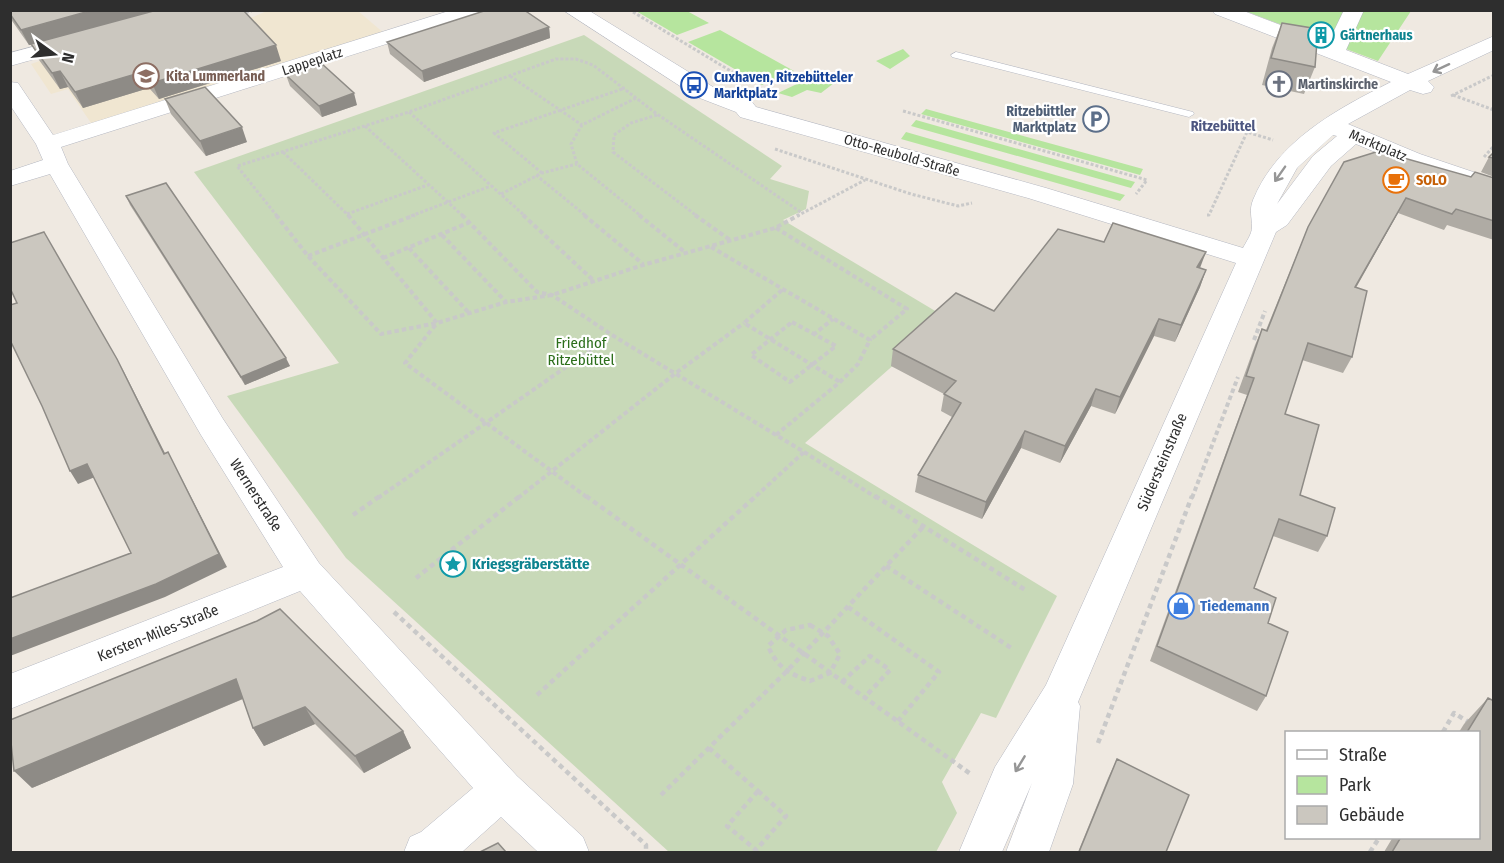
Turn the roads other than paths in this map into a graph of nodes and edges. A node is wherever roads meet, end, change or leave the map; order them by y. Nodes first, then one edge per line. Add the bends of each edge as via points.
1 (474, 10) edge
2 (573, 10) edge
3 (1222, 10) edge
4 (1354, 10) edge
5 (96, 35) edge
6 (1494, 42) edge
7 (1335, 52) junction
8 (10, 60) edge
9 (1494, 62) edge
10 (1412, 82) junction
11 (10, 88) edge
12 (1434, 91) junction
13 (1188, 116) joint
14 (1331, 125) junction
15 (1353, 135) junction
16 (52, 154) junction
17 (10, 179) edge
18 (1494, 188) edge
19 (1264, 228) junction
20 (1251, 259) junction
21 (306, 573) junction
22 (10, 692) edge
23 (1061, 696) junction
24 (502, 790) junction
25 (430, 850) edge
26 (568, 852) edge
27 (981, 852) edge
28 (1028, 852) edge

1 - 16 street, Lappeplatz
2 - 20 street, Otto-Reubold-Straße via 705,92 748,112 1037,193
3 - 7 street
4 - 7 street
5 - 8 street
6 -> 10 street, Südersteinstraße
7 - 10 street
9 - 12 street, Südersteinstraße
10 - 12 street
10 - 14 street, Südersteinstraße
11 - 16 street, Wernerstraße
12 - 15 street, Südersteinstraße via 1384,114
13 - 13 lane via 956,55 963,60
14 - 15 street, Marktplatz
14 -> 19 street, Südersteinstraße via 1274,182 1263,210
15 - 18 street, Marktplatz
15 - 19 street, Südersteinstraße via 1322,161 1278,220
16 - 17 street, Lappeplatz
16 - 21 street, Wernerstraße via 212,427
19 - 20 street, Südersteinstraße
20 - 23 street, Südersteinstraße
21 - 22 street, Kersten-Miles-Straße
21 - 24 street, Wernerstraße
23 -> 27 street, Südersteinstraße via 1010,781
23 - 28 street, Südersteinstraße via 1052,784
24 - 25 street
24 - 26 street, Wernerstraße

